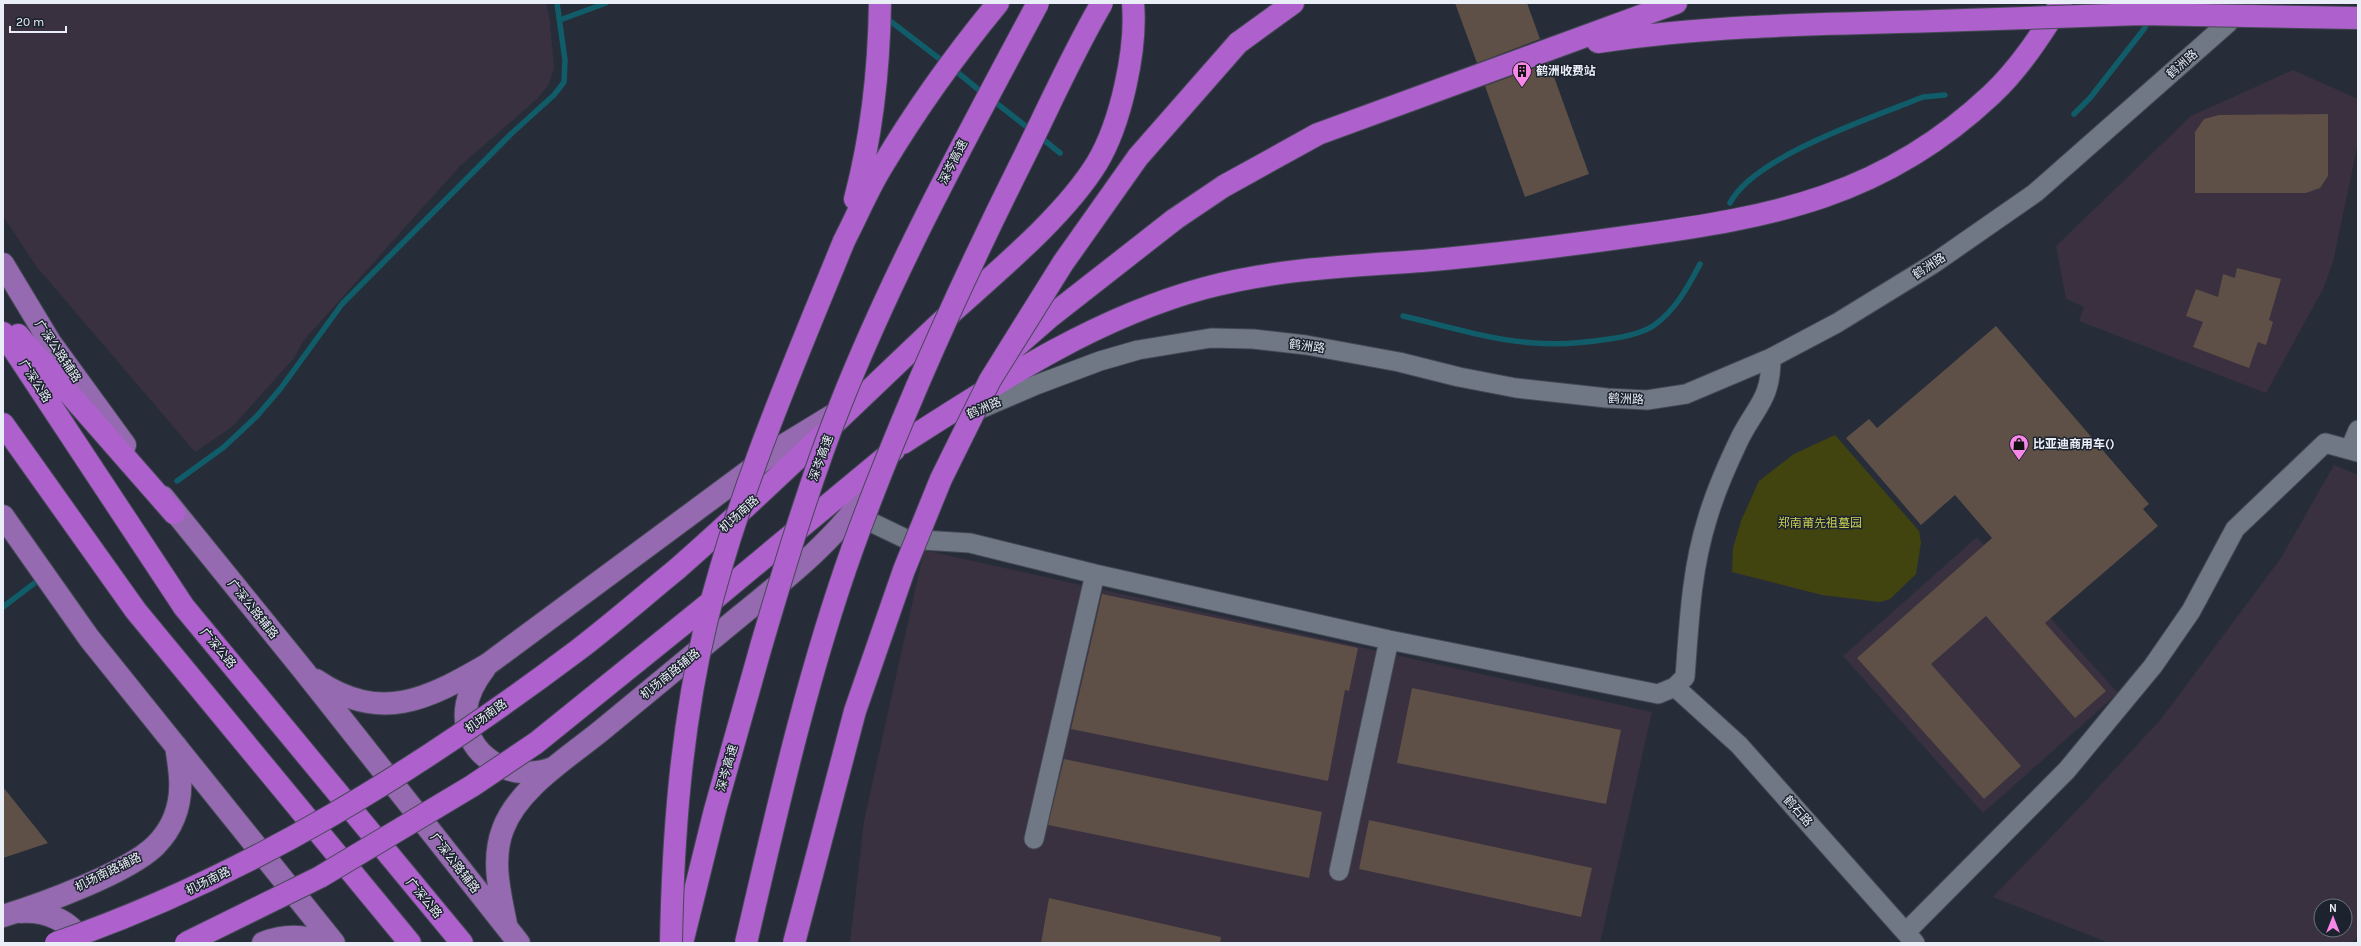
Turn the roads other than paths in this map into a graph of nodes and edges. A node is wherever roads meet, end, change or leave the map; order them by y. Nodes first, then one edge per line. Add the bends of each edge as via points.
1 (880, 3) edge
2 (998, 3) edge
3 (1038, 3) edge
4 (1102, 3) edge
5 (1133, 3) edge
6 (1276, 3) edge
7 (1293, 3) edge
8 (1676, 3) edge
9 (2061, 3) edge
10 (2246, 3) edge
11 (2358, 18) edge
12 (1238, 43) junction
13 (1549, 50) junction
14 (844, 241) junction
15 (3, 264) edge
16 (3, 318) edge
17 (3, 333) edge
18 (1772, 358) junction
19 (858, 400) junction
20 (3, 424) edge
21 (2358, 430) edge
22 (903, 443) junction
23 (2354, 450) edge
24 (174, 513) junction
25 (854, 514) junction
26 (3, 516) edge
27 (1095, 574) junction
28 (1389, 640) junction
29 (488, 664) junction
30 (304, 671) junction
31 (1675, 687) junction
32 (176, 746) junction
33 (558, 766) junction
34 (1034, 839) dead end
35 (1339, 871) dead end
36 (8, 914) edge
37 (512, 935) edge
38 (1910, 937) edge
39 (56, 943) edge
40 (83, 943) edge
41 (186, 943) edge
42 (263, 943) edge
43 (324, 943) edge
44 (334, 943) edge
45 (410, 943) edge
46 (462, 943) edge
47 (671, 943) edge
48 (682, 943) edge
49 (746, 943) edge
50 (794, 943) edge

1 - 14 highway via 876,90 867,154
2 - 14 highway via 963,45 920,106 882,166
3 - 48 highway, 深岑高速, bridge via 952,164 842,402 798,522 762,642 715,810
4 - 49 highway, bridge via 1009,186 948,316 853,547 817,660 774,822
5 - 19 highway, 机场南路 via 1132,43 1118,114 1097,163 1047,224
6 - 12 highway
7 - 12 highway
8 - 13 highway
9 - 22 highway via 2022,59 1993,93 1954,127 1916,154 1868,180 1821,198 1719,225 1492,255 1311,270 1207,287 1128,314 1077,338 999,382
10 - 18 street, 鹤洲路 via 2228,23 2035,193 1934,264 1837,323
11 - 13 highway, bridge via 2141,14 1730,28 1639,36
12 - 50 highway, bridge via 1138,157 1063,263 990,380 941,479 904,570 855,710
13 - 22 highway via 1318,134 1224,186 1175,219 1051,316
14 - 47 highway, bridge via 732,531 706,624 680,775 673,864
15 - 24 main road, 广深公路辅路 via 50,342
16 - 24 highway
17 - 46 highway, 广深公路 via 184,607
18 - 22 street, 鹤洲路 via 1686,394 1647,400 1516,388 1399,362 1306,345 1253,339 1211,338 1138,350 1100,361 1036,385
18 - 31 street via 1771,379 1766,396 1741,437 1721,479 1706,521 1694,575 1685,677
19 - 29 main road via 784,445
19 - 39 highway, 机场南路, bridge via 745,509 677,569 578,650 448,744 373,792 285,843 137,914
20 - 45 highway via 136,611
21 - 23 street
22 - 25 main road, 机场南路辅路
22 - 41 highway, bridge via 536,743 472,786 320,877
23 - 38 street via 2325,443 2235,529 2191,611 2157,660 2067,770
24 - 30 main road, 广深公路辅路
25 - 27 street via 906,539 970,543
25 - 33 main road, 机场南路辅路 via 812,557
26 - 32 main road via 89,638
27 - 28 street
27 - 34 street
28 - 31 street via 1658,694
28 - 35 street
29 - 30 main road via 438,693 414,700 381,703 350,698 335,692
29 - 33 main road via 469,695 466,716 473,742 483,755 510,772 543,772
30 - 37 main road, 广深公路辅路
31 - 38 street, 鹤石路 via 1739,745
32 - 36 main road, 机场南路辅路 via 181,788 178,805 168,829 155,846 141,857 96,880
32 - 44 main road
33 - 37 main road, 机场南路辅路 via 517,804 502,830 496,859 498,884
36 - 40 main road via 32,911 50,916 67,924
42 - 43 main road via 284,937

